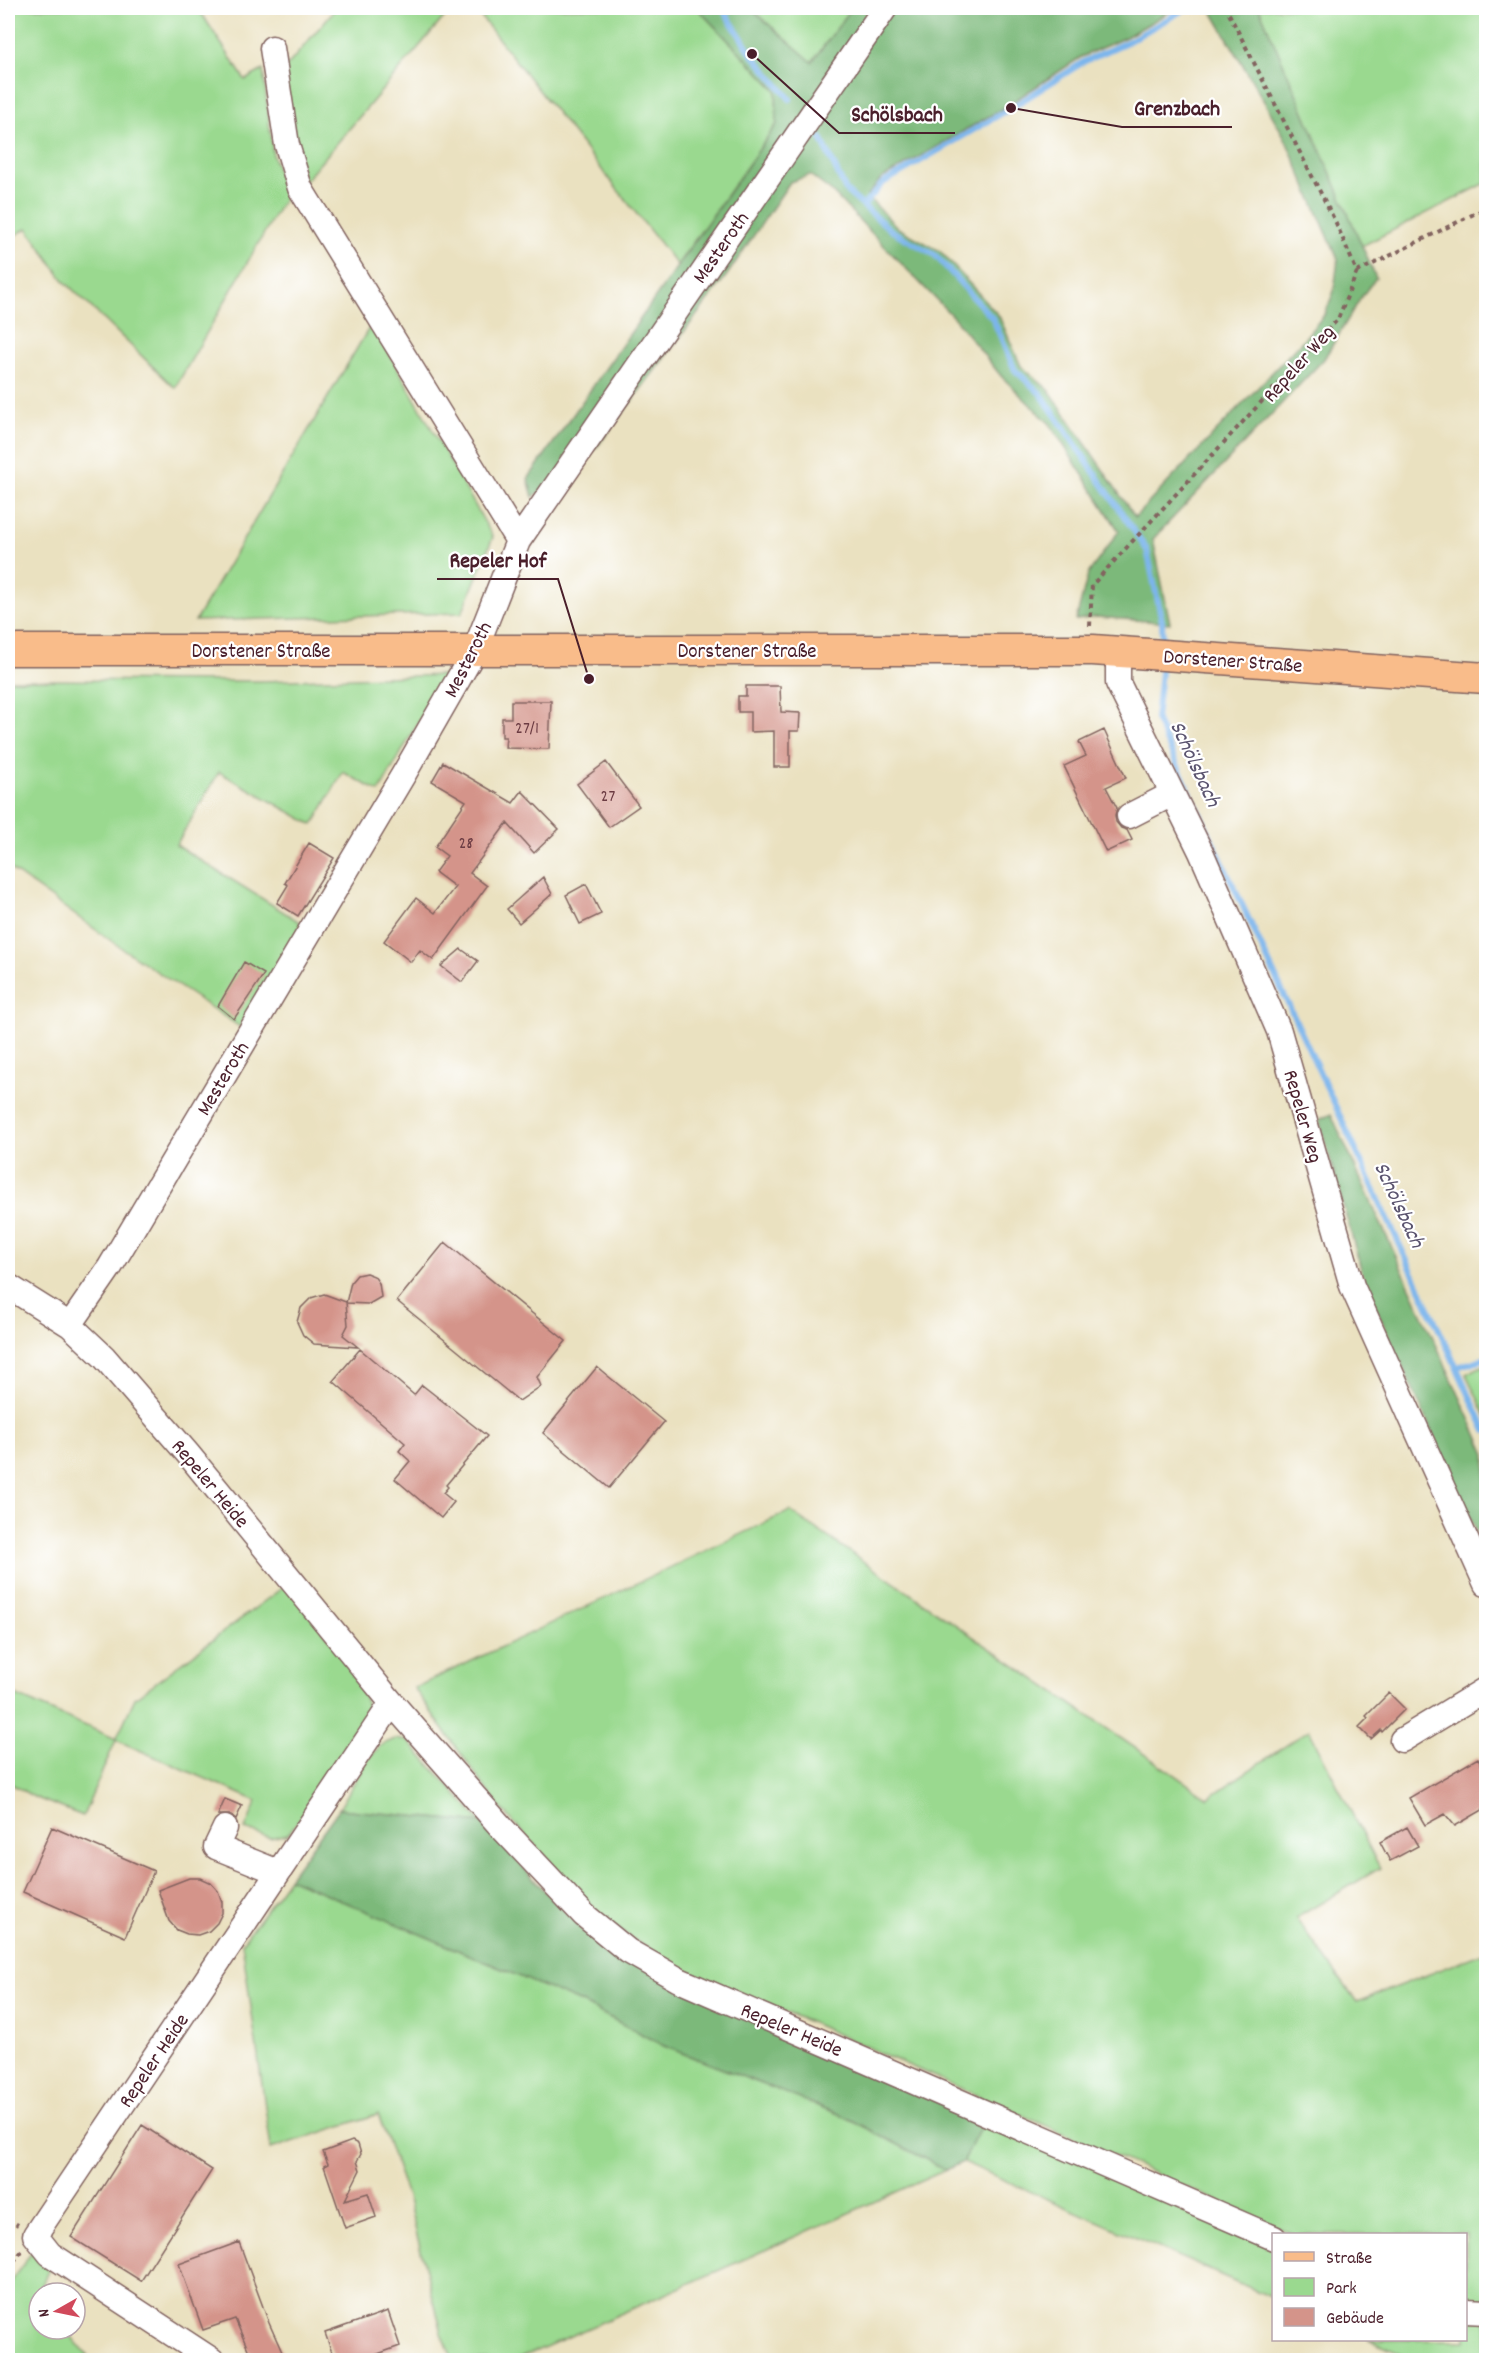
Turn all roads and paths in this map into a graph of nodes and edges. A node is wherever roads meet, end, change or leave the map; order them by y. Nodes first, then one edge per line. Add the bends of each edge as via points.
1 (885, 8) edge
2 (1226, 8) edge
3 (272, 48) dead end
4 (1486, 207) edge
5 (1357, 272) junction
6 (518, 541) junction
7 (8, 650) edge
8 (475, 650) junction
9 (1119, 652) junction
10 (1486, 678) edge
11 (1172, 794) junction
12 (1129, 816) dead end
13 (8, 1286) edge
14 (70, 1325) junction
15 (1486, 1584) edge
16 (1486, 1689) edge
17 (392, 1703) junction
18 (1402, 1740) dead end
19 (225, 1828) dead end
20 (279, 1872) junction
21 (1272, 2237) edge
22 (1467, 2311) edge
23 (1486, 2312) edge
24 (212, 2361) edge

1 - 6 street, Mesteroth
2 - 5 path via 1336,222
3 - 6 street via 287,145 300,188
4 - 5 path
5 - 9 path, Repeler Weg via 1338,319 1092,585 1089,615
6 - 8 street, Mesteroth
7 - 8 main road, Dorstener Straße
8 - 9 main road, Dorstener Straße
8 - 14 street, Mesteroth via 110,1267
9 - 10 main road, Dorstener Straße
9 - 11 street, Repeler Weg via 1118,683
11 - 12 street
11 - 15 street, Repeler Weg via 1280,1031 1352,1286
13 - 14 street, Repeler Heide
14 - 17 street, Repeler Heide via 104,1357 188,1454
16 - 18 street
17 - 20 street, Repeler Heide
17 - 21 street, Repeler Heide via 584,1915 628,1950 678,1980
19 - 20 street via 216,1847
20 - 24 street, Repeler Heide via 35,2235 50,2254
22 - 23 street

